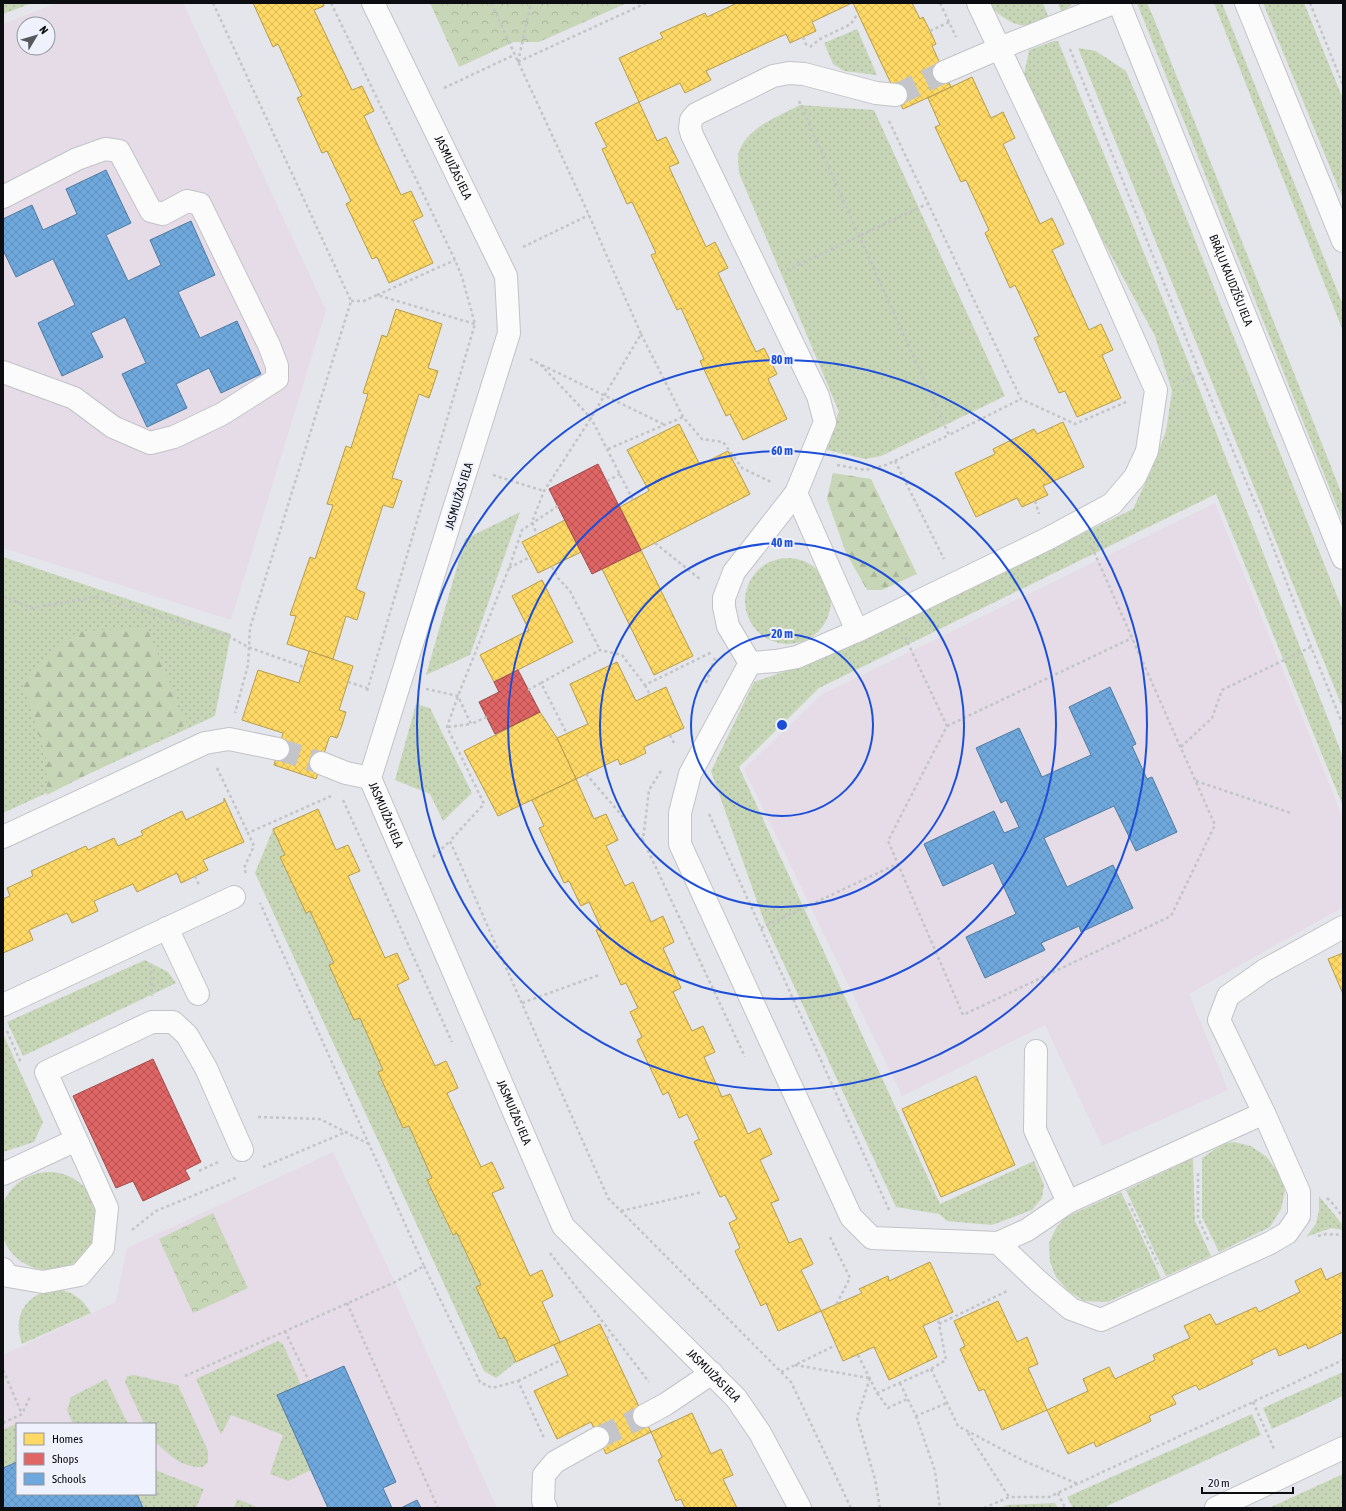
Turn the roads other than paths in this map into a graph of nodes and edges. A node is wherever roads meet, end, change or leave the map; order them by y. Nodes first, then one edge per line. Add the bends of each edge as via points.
1 (373, 3) edge
2 (978, 3) edge
3 (1113, 3) edge
4 (1119, 3) edge
5 (1246, 3) edge
6 (1000, 48) junction
7 (944, 72) tunnel mouth
8 (886, 94) tunnel mouth
9 (3, 197) edge
10 (1343, 241) edge
11 (3, 372) edge
12 (796, 493) junction
13 (1343, 558) edge
14 (858, 630) junction
15 (750, 663) junction
16 (278, 749) tunnel mouth
17 (321, 763) tunnel mouth
18 (370, 778) junction
19 (3, 836) edge
20 (234, 897) dead end
21 (1343, 927) edge
22 (158, 933) junction
23 (198, 994) dead end
24 (3, 1005) edge
25 (1036, 1051) dead end
26 (1264, 1113) junction
27 (76, 1140) junction
28 (242, 1150) dead end
29 (3, 1174) edge
30 (1068, 1202) junction
31 (998, 1243) junction
32 (5, 1272) edge
33 (712, 1373) junction
34 (644, 1416) tunnel mouth
35 (598, 1438) tunnel mouth
36 (1343, 1448) edge
37 (546, 1508) edge
38 (800, 1508) edge
39 (1216, 1508) edge

1 - 18 street, JASMUIŽAS IELA via 506,276 509,333
2 - 6 street
3 - 6 street
4 - 13 street, BRĀĻU KAUDZĪŠU IELA
5 - 10 street
6 - 7 street
6 - 14 street via 1156,390 1147,451 1135,477 1112,504 1049,538
8 - 12 street via 804,74 789,73 773,76 703,110 691,120 692,135 818,396 825,422
9 - 11 street via 78,159 105,149 119,152 151,212 163,214 187,202 200,204 270,345 277,366 277,379 222,414 174,437 150,443 113,427 74,398
12 - 14 street
12 - 15 street via 734,572 724,598 728,626
14 - 15 street via 797,657
15 - 31 street via 690,774 680,812 680,844 851,1217 872,1238
16 - 19 street via 229,739 205,743
17 - 18 street via 342,783
18 - 33 street, JASMUIŽAS IELA via 563,1226
20 - 22 street
21 - 26 street via 1265,970 1228,996 1219,1020
22 - 23 street
22 - 24 street
25 - 30 street via 1035,1130
26 - 30 street
26 - 31 street via 1299,1192 1298,1216 1287,1233 1270,1243 1102,1320 1071,1309
27 - 28 street via 46,1072 152,1022 174,1022 187,1035 206,1068
27 - 29 street
27 - 32 street via 107,1208 103,1248 80,1275 44,1282
30 - 31 street via 1027,1230
33 - 34 street
33 - 38 street, JASMUIŽAS IELA via 736,1398 760,1433
35 - 37 street via 555,1462 544,1475 543,1500
36 - 39 street

